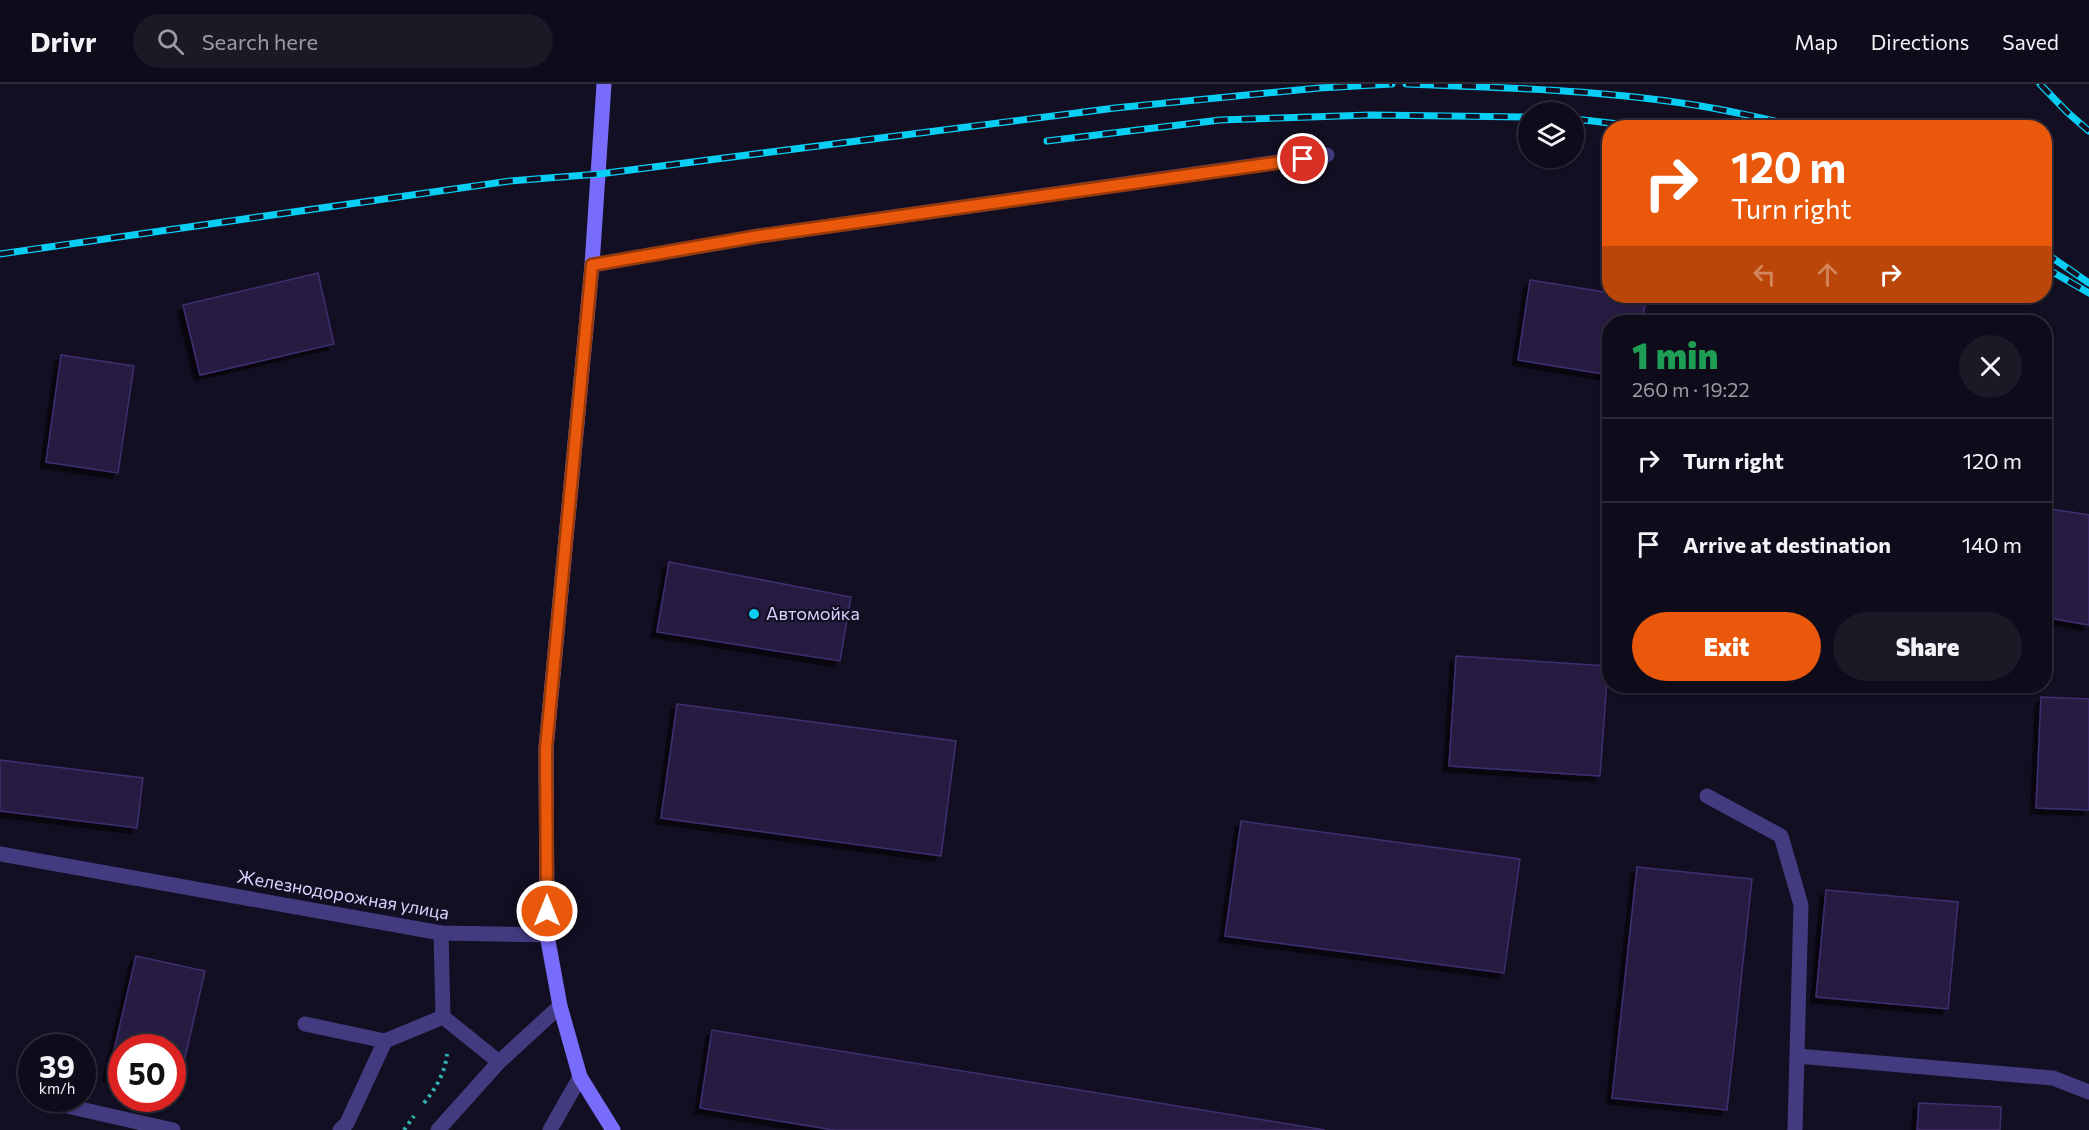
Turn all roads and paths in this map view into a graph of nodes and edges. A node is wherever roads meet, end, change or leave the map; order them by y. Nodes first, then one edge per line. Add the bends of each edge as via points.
1 (604, 84) edge
2 (1327, 155) dead end
3 (592, 265) junction
4 (1707, 796) dead end
5 (0, 854) edge
6 (441, 933) junction
7 (547, 935) junction
8 (560, 1006) junction
9 (443, 1017) junction
10 (305, 1024) dead end
11 (385, 1041) junction
12 (1797, 1056) junction
13 (499, 1062) junction
14 (580, 1077) junction
15 (2089, 1092) edge
16 (93, 1112) edge
17 (172, 1130) edge
18 (340, 1130) edge
19 (404, 1130) edge
20 (438, 1130) edge
21 (550, 1130) edge
22 (613, 1130) edge
23 (1795, 1130) edge

1 - 3 main road
2 - 3 street via 759,236
3 - 7 main road via 546,748
4 - 12 street via 1780,836 1801,904
5 - 6 street, Железнодорожная улица
6 - 7 street, Железнодорожная улица
6 - 9 street
7 - 8 main road
8 - 13 street
8 - 14 main road
9 - 11 street
9 - 13 street
9 - 19 path via 448,1040 446,1065 438,1086
10 - 11 street
11 - 18 street via 347,1123
12 - 15 street via 2053,1078
12 - 23 street
13 - 20 street
14 - 21 street
14 - 22 main road
16 - 17 street

